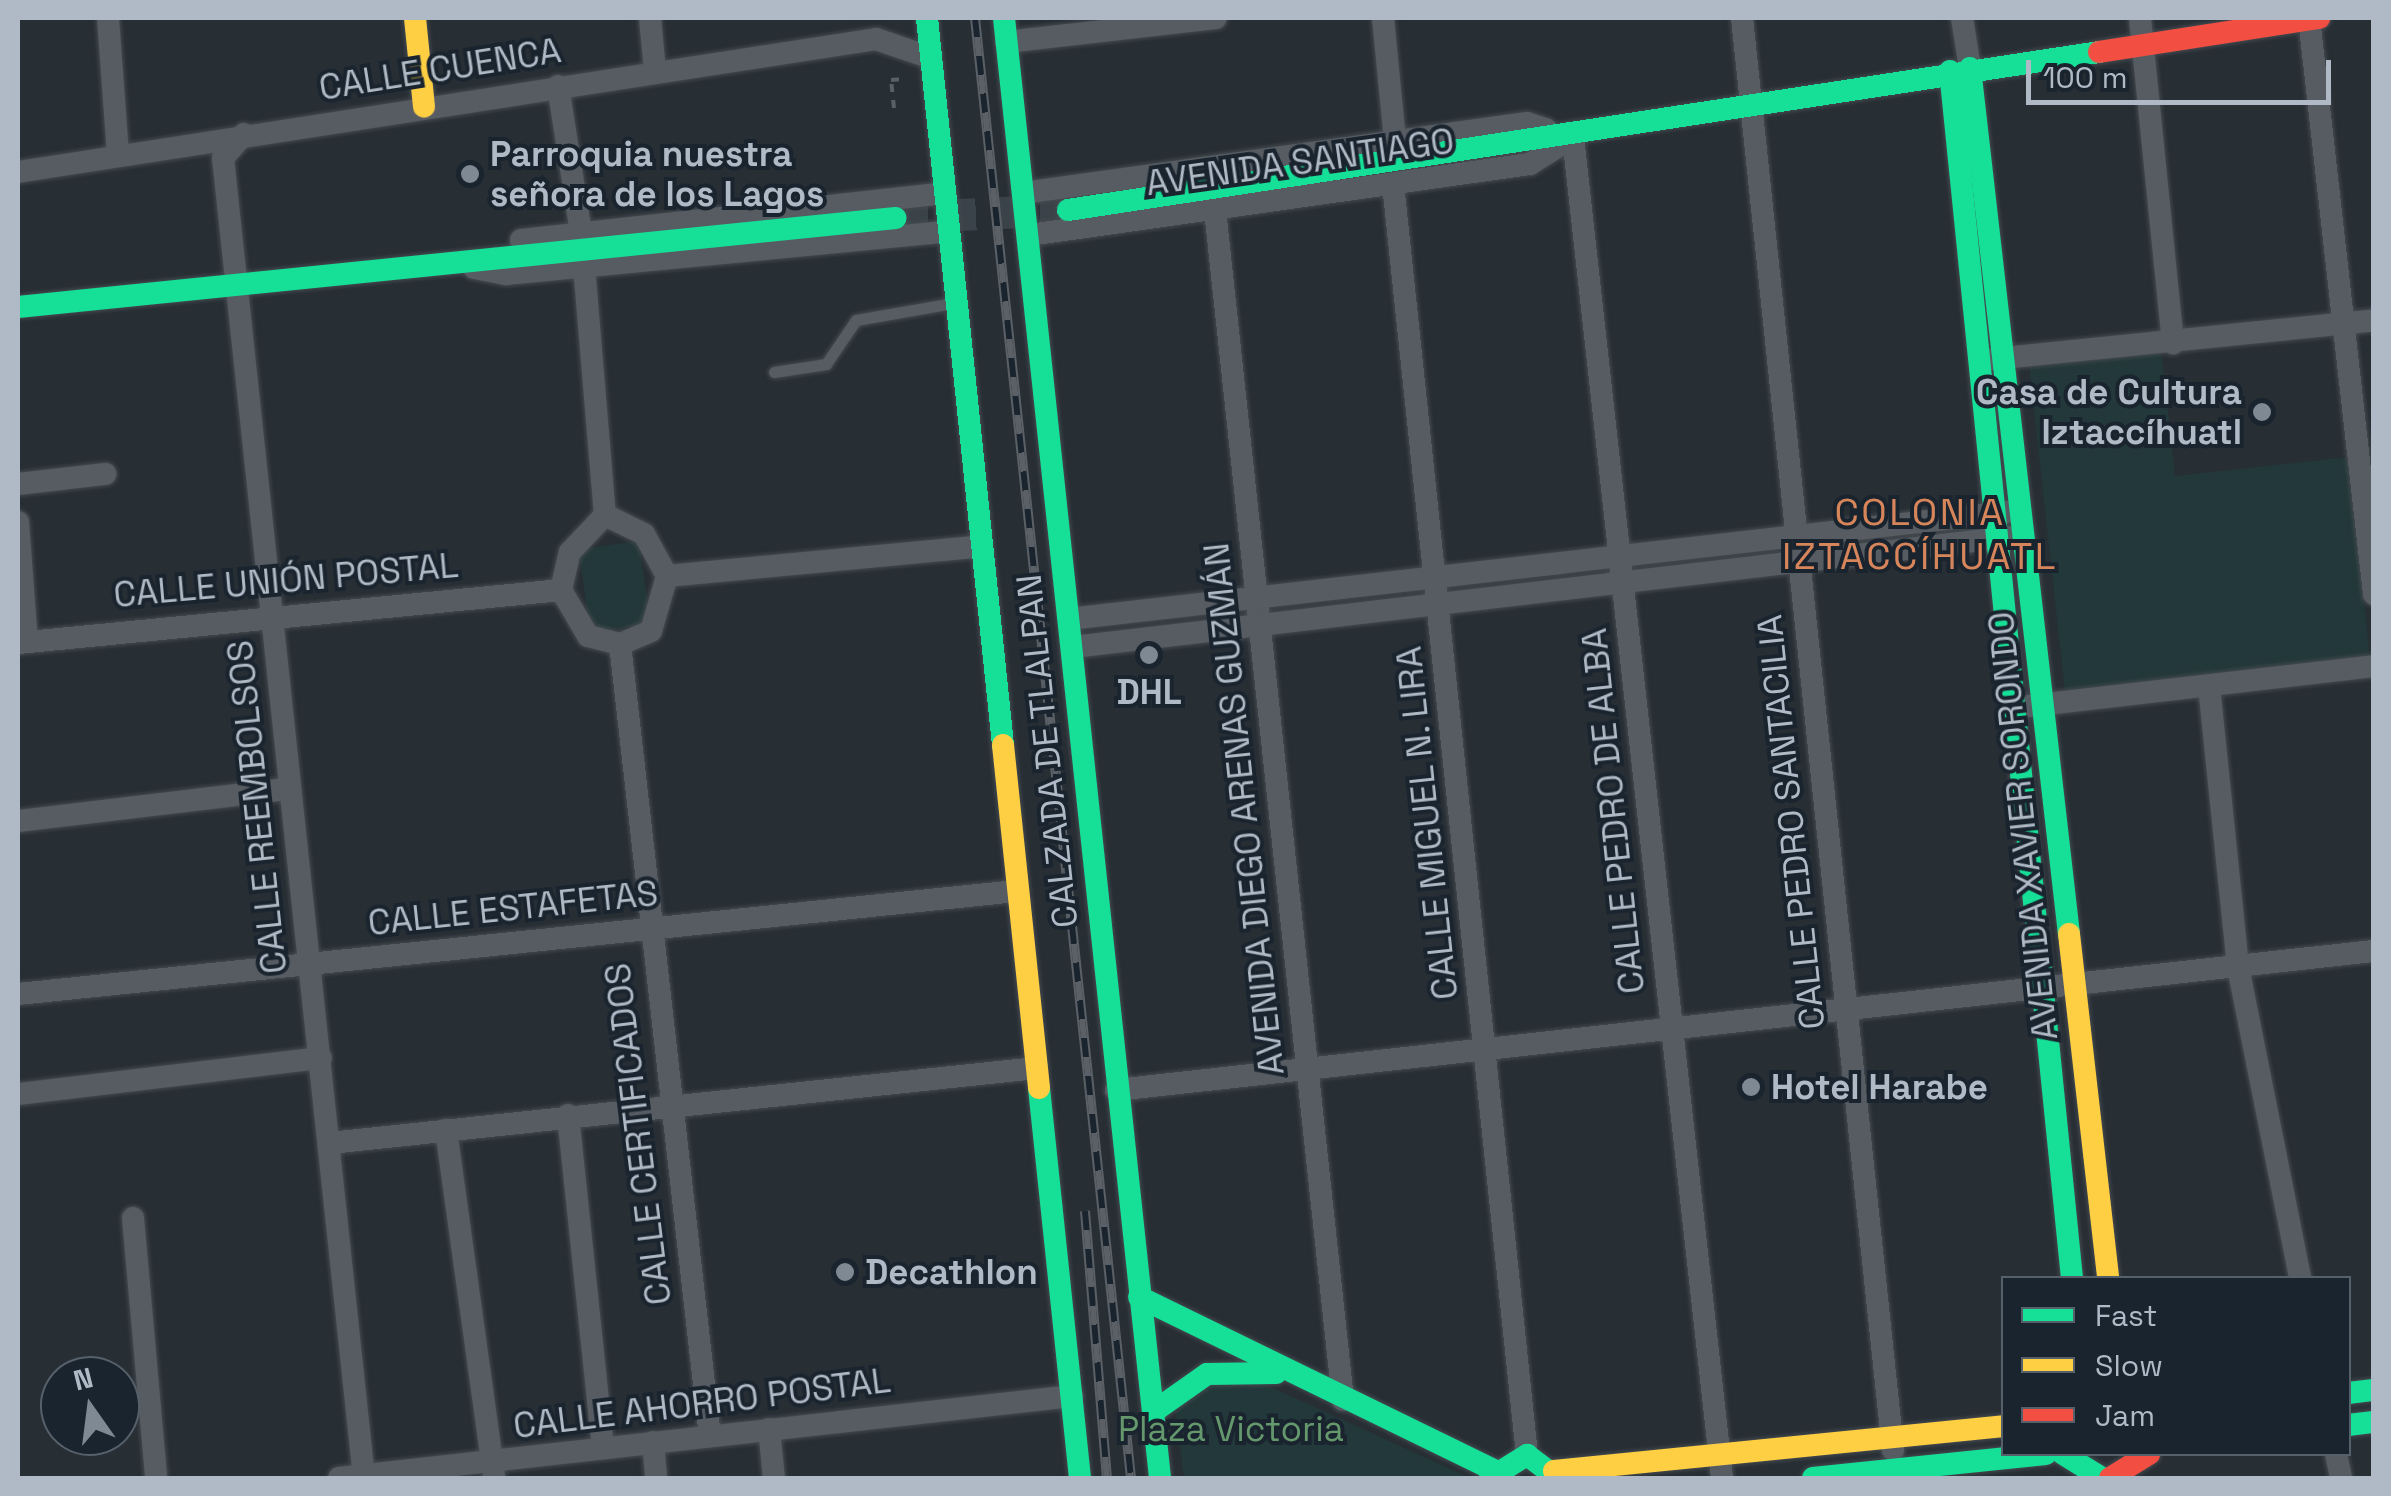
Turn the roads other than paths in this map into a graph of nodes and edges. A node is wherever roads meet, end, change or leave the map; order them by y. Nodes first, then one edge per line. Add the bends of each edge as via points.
1 (108, 18) edge
2 (415, 18) edge
3 (650, 18) edge
4 (927, 18) edge
5 (1004, 18) edge
6 (1204, 18) edge
7 (1382, 18) edge
8 (1742, 18) edge
9 (1962, 18) edge
10 (2140, 18) edge
11 (2310, 18) edge
12 (2319, 18) edge
13 (1006, 42) junction
14 (2142, 42) junction
15 (931, 58) junction
16 (1960, 69) junction
17 (655, 71) junction
18 (558, 86) junction
19 (1750, 98) junction
20 (424, 107) junction
21 (244, 134) junction
22 (1573, 137) junction
23 (1395, 141) junction
24 (118, 154) junction
25 (18, 172) edge
26 (1393, 184) junction
27 (945, 193) junction
28 (1024, 193) junction
29 (1068, 210) tunnel mouth
30 (1215, 210) junction
31 (896, 218) tunnel mouth
32 (950, 231) junction
33 (580, 233) junction
34 (1029, 234) junction
35 (451, 263) junction
36 (584, 266) junction
37 (237, 283) junction
38 (957, 302) junction
39 (18, 307) edge
40 (2374, 320) edge
41 (2342, 324) junction
42 (2173, 343) junction
43 (2005, 358) junction
44 (1974, 361) junction
45 (774, 372) dead end
46 (105, 474) dead end
47 (18, 484) edge
48 (2026, 510) junction
49 (1992, 514) junction
50 (605, 515) junction
51 (18, 522) edge
52 (2029, 534) junction
53 (1794, 536) junction
54 (1994, 539) junction
55 (982, 546) junction
56 (1620, 552) junction
57 (1797, 562) junction
58 (667, 576) junction
59 (1438, 576) junction
60 (1624, 582) junction
61 (561, 590) junction
62 (2374, 594) edge
63 (1257, 596) junction
64 (1439, 602) junction
65 (272, 615) junction
66 (1070, 619) junction
67 (1260, 625) junction
68 (22, 642) edge
69 (620, 644) junction
70 (1073, 647) junction
71 (2374, 666) edge
72 (2209, 686) junction
73 (2044, 705) junction
74 (2011, 708) junction
75 (288, 789) junction
76 (18, 821) edge
77 (1017, 891) junction
78 (649, 928) junction
79 (2374, 951) edge
80 (308, 965) junction
81 (2238, 967) junction
82 (2074, 985) junction
83 (2040, 988) junction
84 (18, 994) edge
85 (1846, 1008) junction
86 (1672, 1025) junction
87 (1485, 1048) junction
88 (320, 1058) junction
89 (1307, 1066) junction
90 (1037, 1068) junction
91 (1116, 1090) junction
92 (18, 1094) edge
93 (668, 1104) junction
94 (568, 1116) junction
95 (446, 1130) junction
96 (330, 1142) junction
97 (133, 1218) dead end
98 (2072, 1276) edge
99 (2108, 1276) edge
100 (2300, 1276) edge
101 (1139, 1297) junction
102 (1283, 1373) junction
103 (1072, 1396) junction
104 (1343, 1400) junction
105 (1154, 1412) junction
106 (2001, 1426) edge
107 (770, 1429) junction
108 (710, 1436) junction
109 (1891, 1436) junction
110 (652, 1442) junction
111 (604, 1448) junction
112 (1719, 1454) junction
113 (1527, 1455) junction
114 (2031, 1456) edge
115 (2066, 1456) edge
116 (2140, 1467) edge
117 (493, 1470) edge
118 (1492, 1474) edge
119 (1895, 1474) edge
120 (1556, 1475) edge
121 (364, 1477) edge
122 (156, 1478) edge
123 (340, 1478) edge
124 (656, 1478) edge
125 (774, 1478) edge
126 (1080, 1478) edge
127 (1160, 1478) edge
128 (1722, 1478) edge
129 (1813, 1478) edge
130 (2102, 1478) edge
131 (2110, 1478) edge

1 - 24 street
2 - 20 main road
3 - 17 street
4 - 15 main road, CALZADA DE TLALPAN
5 - 13 main road, CALZADA DE TLALPAN
6 - 13 street
7 - 23 street
8 - 19 street, CALLE PEDRO SANTACILIA
9 - 16 street
10 - 14 street
11 - 12 main road, AVENIDA SANTIAGO
11 - 14 main road, AVENIDA SANTIAGO
11 - 41 street
13 - 28 main road, CALZADA DE TLALPAN
14 - 16 main road, AVENIDA SANTIAGO
14 - 42 street
15 - 17 street, CALLE CUENCA via 876,39
15 - 27 main road, CALZADA DE TLALPAN
16 - 19 main road, AVENIDA SANTIAGO
16 - 43 main road, AVENIDA XAVIER SORONDO
16 - 44 main road, AVENIDA XAVIER SORONDO
17 - 18 street, CALLE CUENCA
18 - 20 street, CALLE CUENCA
18 - 33 street
19 - 22 main road, AVENIDA SANTIAGO
19 - 53 street, CALLE PEDRO SANTACILIA
20 - 21 street, CALLE CUENCA
21 - 24 street, CALLE CUENCA
21 - 37 street, CALLE REEMBOLSOS via 223,158
22 - 23 street, AVENIDA SANTIAGO via 1527,123
22 - 26 street, AVENIDA SANTIAGO via 1530,164
22 - 29 main road, AVENIDA SANTIAGO
22 - 56 street, CALLE PEDRO DE ALBA
23 - 28 street, AVENIDA SANTIAGO
24 - 25 street, CALLE CUENCA
26 - 30 street, AVENIDA SANTIAGO
26 - 59 street, CALLE MIGUEL N. LIRA
27 - 32 main road, CALZADA DE TLALPAN
27 - 33 street
28 - 34 main road, CALZADA DE TLALPAN
30 - 34 street, AVENIDA SANTIAGO
30 - 63 street, AVENIDA DIEGO ARENAS GUZMÁN
31 - 35 main road
32 - 36 street
32 - 38 main road, CALZADA DE TLALPAN
33 - 35 street via 502,243
34 - 66 main road, CALZADA DE TLALPAN
35 - 36 street via 506,274
35 - 37 main road
36 - 50 street
37 - 39 main road
37 - 65 street, CALLE REEMBOLSOS
38 - 45 lane via 856,320 826,364
38 - 55 main road, CALZADA DE TLALPAN
40 - 41 street
41 - 42 street
41 - 62 street
42 - 43 street
43 - 44 street
43 - 48 main road, AVENIDA XAVIER SORONDO
44 - 49 main road, AVENIDA XAVIER SORONDO
46 - 47 street
48 - 49 street
48 - 52 main road, AVENIDA XAVIER SORONDO
49 - 53 street
49 - 54 main road, AVENIDA XAVIER SORONDO
50 - 58 street via 644,534
50 - 61 street via 570,552
51 - 68 street
52 - 54 street
52 - 73 main road, AVENIDA XAVIER SORONDO
53 - 56 street
53 - 57 street, CALLE PEDRO SANTACILIA
54 - 57 street
54 - 74 main road, AVENIDA XAVIER SORONDO
55 - 58 street
55 - 77 main road, CALZADA DE TLALPAN
56 - 59 street
56 - 60 street, CALLE PEDRO DE ALBA
57 - 60 street
57 - 85 street, CALLE PEDRO SANTACILIA
58 - 69 street via 650,631
59 - 63 street
59 - 64 street, CALLE MIGUEL N. LIRA
60 - 64 street
60 - 86 street, CALLE PEDRO DE ALBA
61 - 65 street, CALLE UNIÓN POSTAL
61 - 69 street via 588,636
63 - 66 street
63 - 67 street, AVENIDA DIEGO ARENAS GUZMÁN
64 - 67 street
64 - 87 street, CALLE MIGUEL N. LIRA
65 - 68 street, CALLE UNIÓN POSTAL
65 - 75 street, CALLE REEMBOLSOS
66 - 70 main road, CALZADA DE TLALPAN
67 - 70 street
67 - 89 street, AVENIDA DIEGO ARENAS GUZMÁN
69 - 78 street, CALLE CERTIFICADOS
70 - 91 main road, CALZADA DE TLALPAN
71 - 72 street
72 - 73 street
72 - 81 street
73 - 74 street
73 - 82 main road, AVENIDA XAVIER SORONDO
74 - 83 main road, AVENIDA XAVIER SORONDO
75 - 76 street
75 - 80 street, CALLE REEMBOLSOS
77 - 78 street, CALLE ESTAFETAS
77 - 90 main road, CALZADA DE TLALPAN
78 - 80 street, CALLE ESTAFETAS
78 - 93 street, CALLE CERTIFICADOS
79 - 81 street
80 - 84 street, CALLE ESTAFETAS
80 - 88 street, CALLE REEMBOLSOS
81 - 82 street
81 - 100 street
82 - 83 street
82 - 99 main road, AVENIDA XAVIER SORONDO
83 - 85 street
83 - 98 main road, AVENIDA XAVIER SORONDO
85 - 86 street
85 - 109 street, CALLE PEDRO SANTACILIA
86 - 87 street
86 - 112 street, CALLE PEDRO DE ALBA
87 - 89 street
87 - 113 street, CALLE MIGUEL N. LIRA
88 - 92 street
88 - 96 street, CALLE REEMBOLSOS
89 - 91 street
89 - 104 street, AVENIDA DIEGO ARENAS GUZMÁN
90 - 93 street
90 - 103 main road, CALZADA DE TLALPAN
91 - 101 main road, CALZADA DE TLALPAN
93 - 94 street
93 - 108 street, CALLE CERTIFICADOS
94 - 95 street
94 - 111 street
95 - 96 street
95 - 117 street
96 - 121 street, CALLE REEMBOLSOS
97 - 122 street
101 - 102 main road
101 - 105 main road, CALZADA DE TLALPAN
102 - 104 main road
102 - 105 main road via 1207,1374
103 - 107 street, CALLE AHORRO POSTAL
103 - 126 main road, CALZADA DE TLALPAN
104 - 118 main road
105 - 127 main road, CALZADA DE TLALPAN
106 - 109 main road
107 - 108 street, CALLE AHORRO POSTAL
107 - 125 street
108 - 110 street, CALLE AHORRO POSTAL
109 - 112 main road
109 - 119 street, CALLE PEDRO SANTACILIA
110 - 111 street, CALLE AHORRO POSTAL
110 - 124 street
111 - 117 street, CALLE AHORRO POSTAL
112 - 120 main road
112 - 128 street, CALLE PEDRO DE ALBA
113 - 118 main road
113 - 120 main road
114 - 119 main road
115 - 130 main road
116 - 131 main road
117 - 121 street, CALLE AHORRO POSTAL
119 - 129 main road
121 - 123 street, CALLE AHORRO POSTAL

